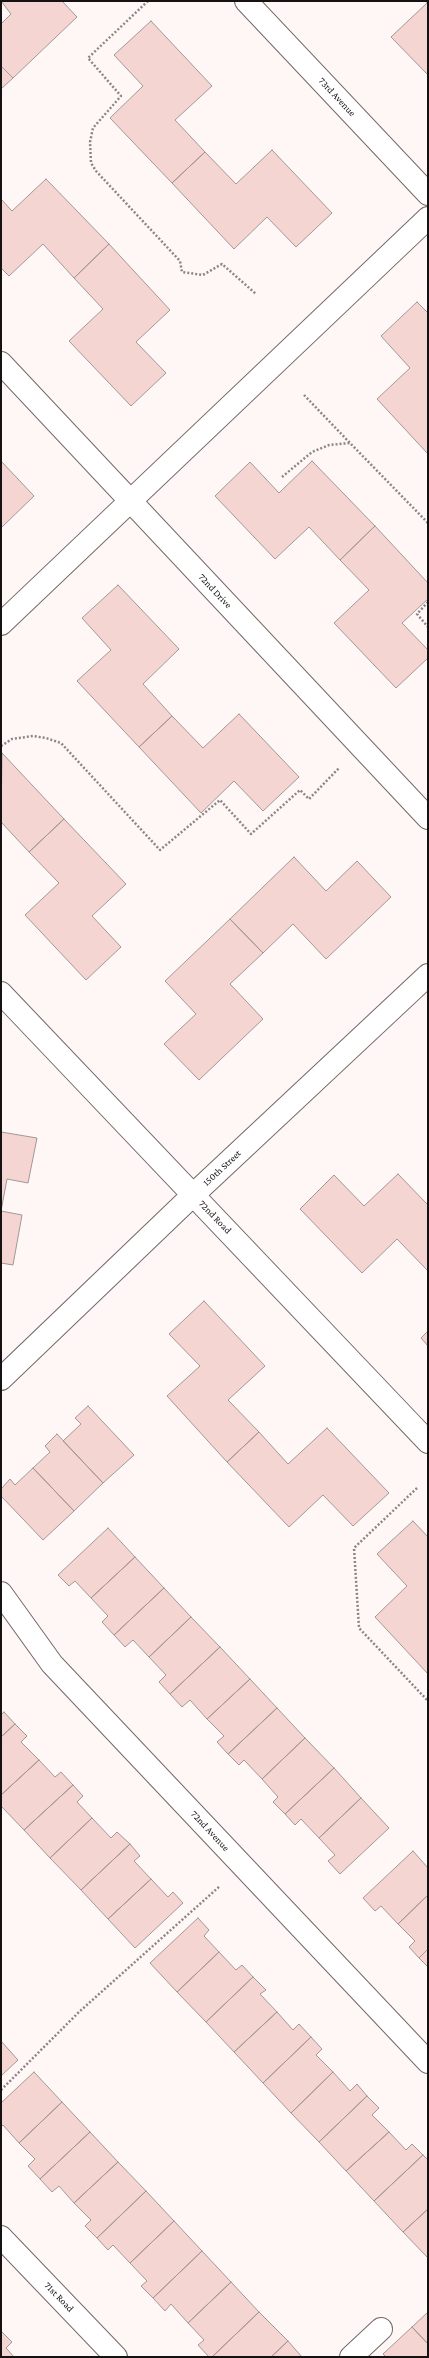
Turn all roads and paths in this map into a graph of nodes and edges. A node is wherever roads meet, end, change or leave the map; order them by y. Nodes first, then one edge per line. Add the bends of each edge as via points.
1 (148, 1) edge
2 (246, 1) edge
3 (428, 194) edge
4 (428, 218) edge
5 (256, 294) dead end
6 (1, 364) edge
7 (304, 395) dead end
8 (350, 443) junction
9 (282, 477) dead end
10 (130, 501) junction
11 (428, 523) edge
12 (428, 602) edge
13 (1, 624) edge
14 (428, 627) edge
15 (1, 746) edge
16 (360, 746) junction
17 (428, 818) edge
18 (428, 976) edge
19 (1, 993) edge
20 (193, 1195) junction
21 (1, 1379) edge
22 (428, 1442) edge
23 (417, 1488) dead end
24 (1, 1593) edge
25 (428, 1701) edge
26 (243, 1866) junction
27 (428, 2062) edge
28 (1, 2090) edge
29 (1, 2237) edge
30 (381, 2329) dead end
31 (116, 2357) edge
32 (351, 2357) edge

1 - 5 path via 88,58 121,96 93,128 90,142 91,163 180,261 182,272 203,275 222,264
2 - 3 street, 73rd Avenue
4 - 10 street
6 - 10 street, 72nd Drive
7 - 8 path
8 - 9 path via 329,445 312,452
8 - 11 path
10 - 13 street
10 - 16 street, 72nd Drive
12 - 14 path via 417,614
15 - 16 path via 12,739 33,736 61,744 160,850 220,800 252,834 300,790 309,800
16 - 17 street, 72nd Drive
18 - 20 street, 150th Street
19 - 20 street, 72nd Road
20 - 21 street, 150th Street
20 - 22 street, 72nd Road
23 - 25 path via 354,1548 359,1628
24 - 26 street, 72nd Avenue via 52,1664
26 - 27 street, 72nd Avenue
26 - 28 path via 79,2012
29 - 31 street, 71st Road
30 - 32 street

